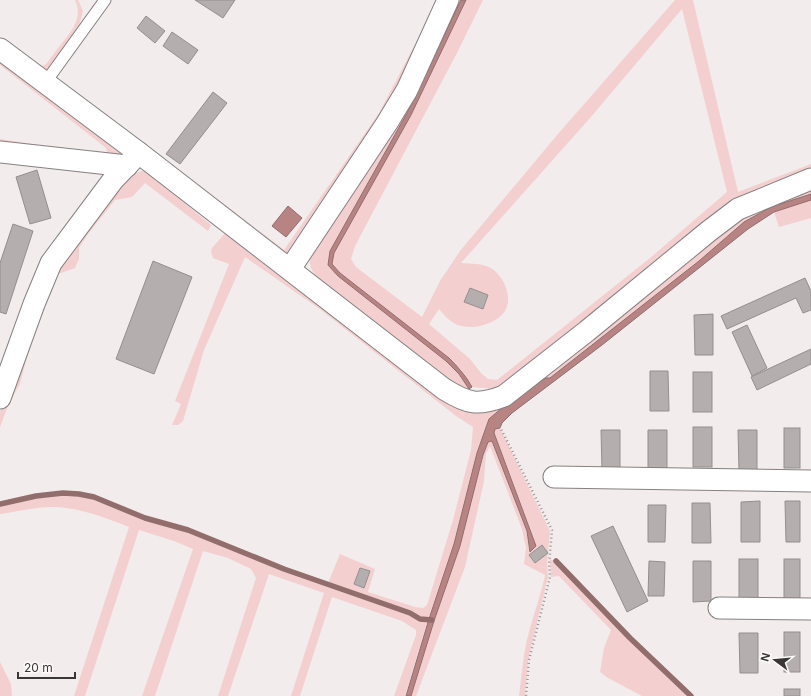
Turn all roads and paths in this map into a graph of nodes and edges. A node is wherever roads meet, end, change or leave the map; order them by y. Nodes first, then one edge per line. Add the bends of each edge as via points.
1 (105, 0) edge
2 (448, 0) edge
3 (0, 49) edge
4 (45, 83) junction
5 (0, 152) edge
6 (133, 159) junction
7 (811, 179) edge
8 (290, 269) junction
9 (0, 398) edge
10 (493, 413) dead end
11 (554, 478) dead end
12 (811, 481) edge
13 (719, 608) dead end
14 (811, 610) edge
15 (526, 696) edge

1 - 4 lane
2 - 8 street via 407,90
3 - 4 street
4 - 6 street
5 - 6 street
6 - 8 street
6 - 9 street via 94,205 51,263
7 - 8 street via 738,209 504,396 488,402 470,402 444,389
10 - 15 path via 552,530 548,564 550,577 529,660
11 - 12 street
13 - 14 street

